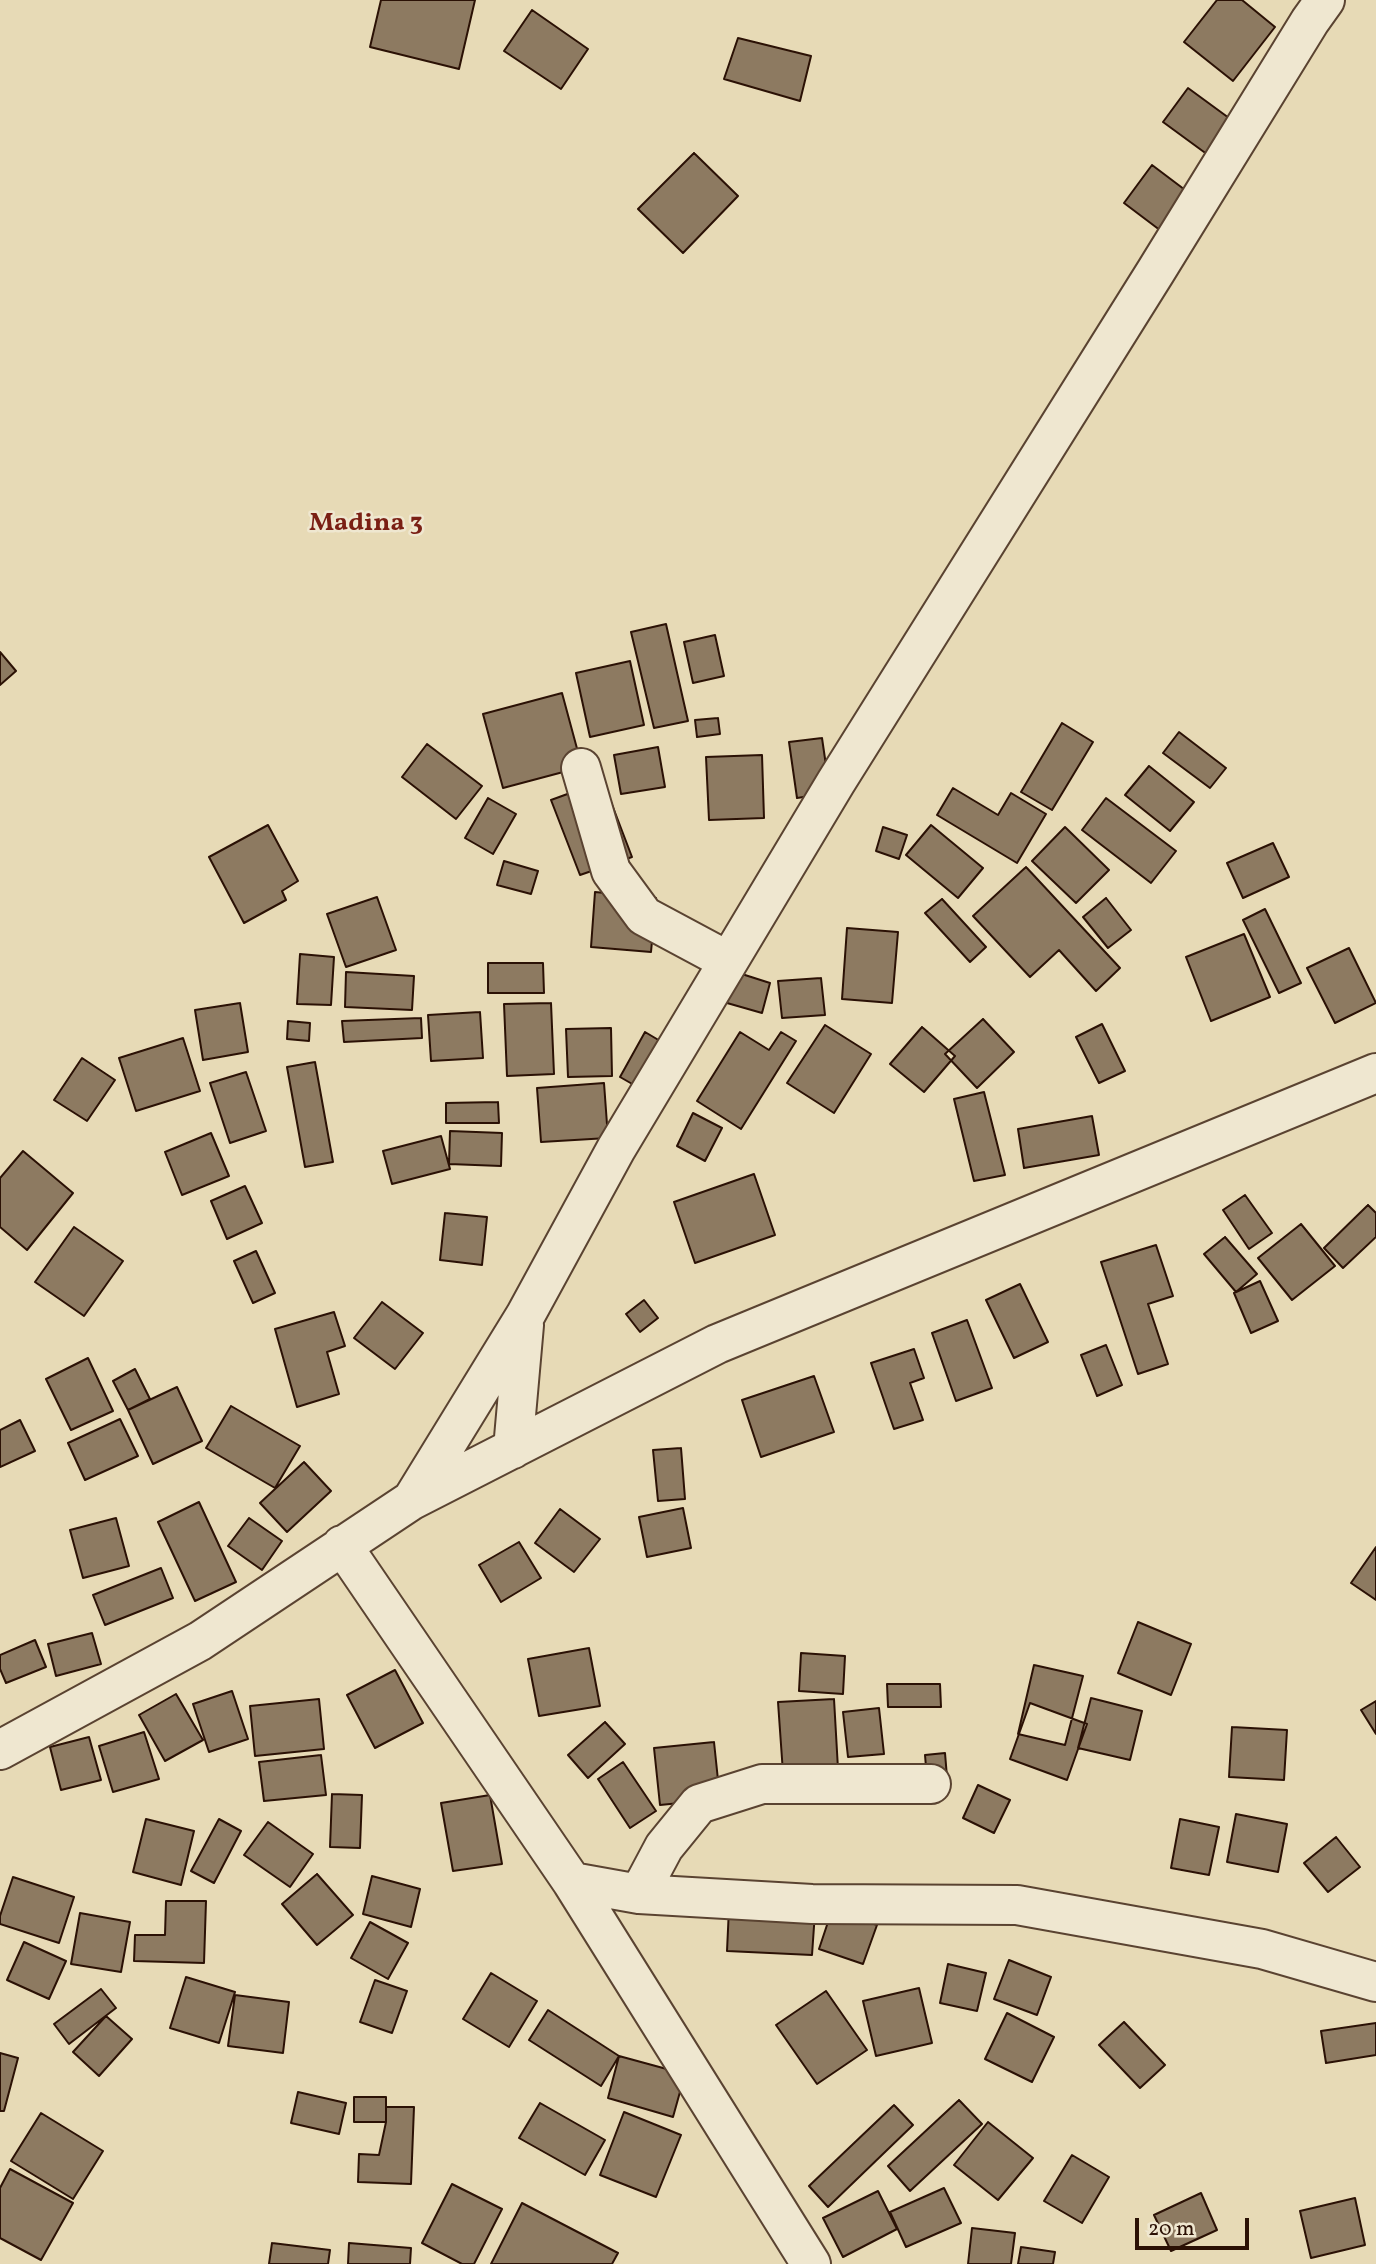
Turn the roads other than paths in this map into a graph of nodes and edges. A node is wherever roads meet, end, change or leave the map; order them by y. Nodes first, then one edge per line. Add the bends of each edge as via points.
1 (1325, 0) edge
2 (581, 768) dead end
3 (728, 961) junction
4 (1376, 1073) edge
5 (525, 1316) junction
6 (513, 1449) junction
7 (412, 1500) junction
8 (342, 1545) junction
9 (0, 1750) edge
10 (932, 1784) dead end
11 (572, 1882) junction
12 (639, 1894) junction
13 (1376, 1982) edge
14 (811, 2264) edge

1 - 3 street
2 - 3 street via 611,870 644,916
3 - 5 street via 616,1149
4 - 6 street via 717,1344
5 - 6 street
5 - 7 street
6 - 7 street
7 - 8 street
8 - 9 street via 200,1641
8 - 11 street
10 - 12 street via 762,1784 699,1804 664,1847
11 - 12 street
11 - 14 street
12 - 13 street via 812,1905 1017,1905 1262,1949

